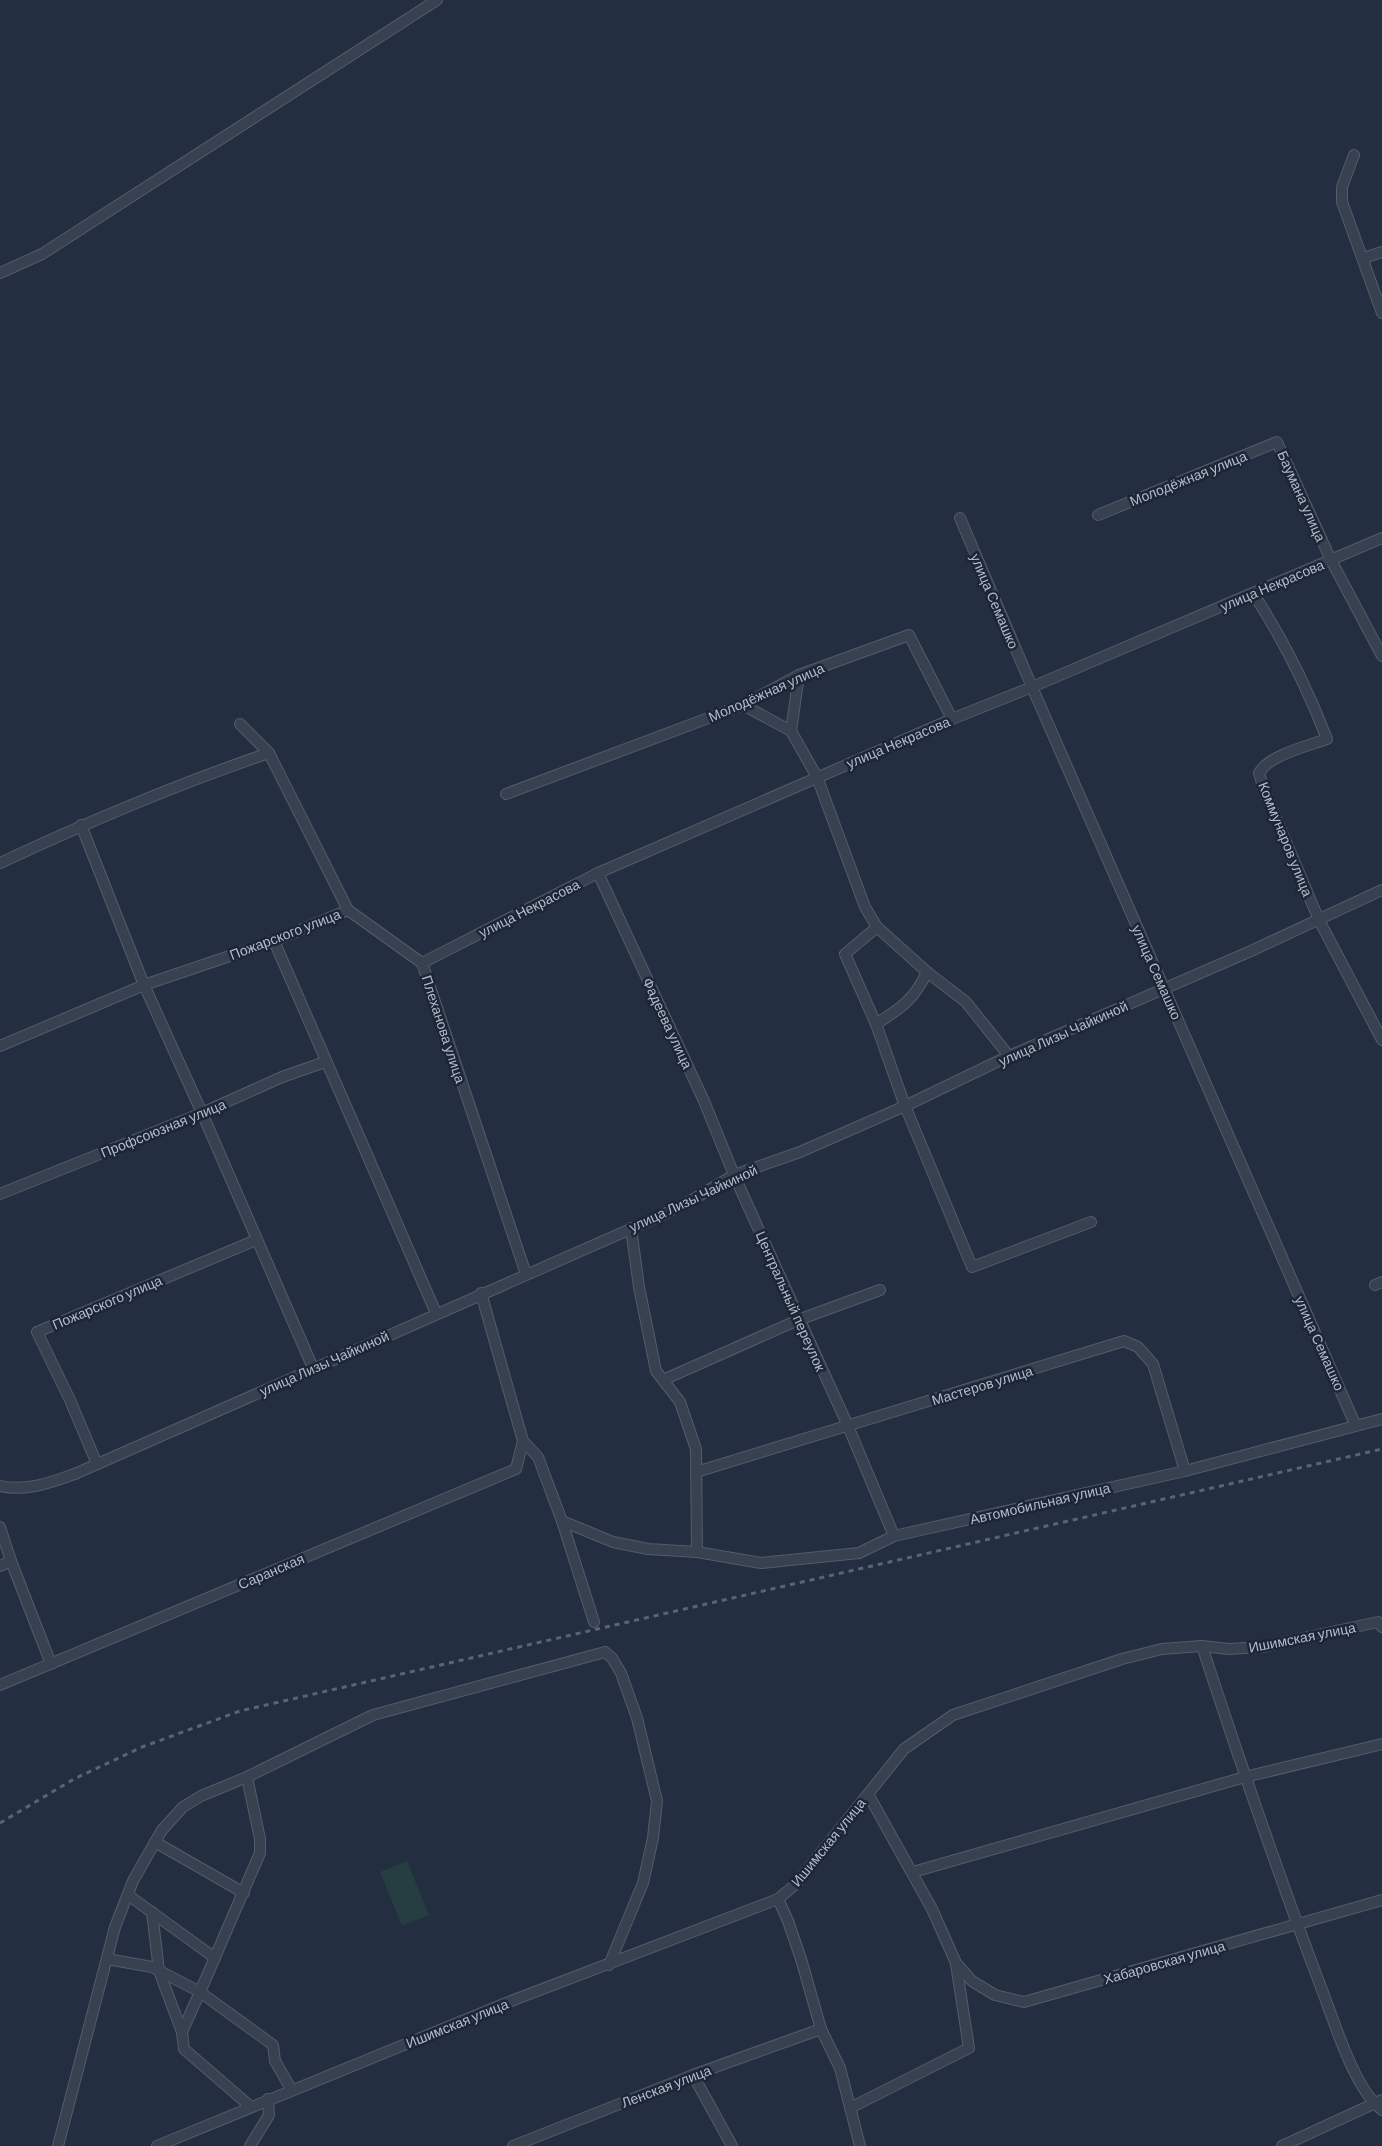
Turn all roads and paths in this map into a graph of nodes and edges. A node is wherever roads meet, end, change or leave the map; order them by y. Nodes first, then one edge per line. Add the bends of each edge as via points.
1 (438, 0) edge
2 (1354, 155) dead end
3 (1382, 252) edge
4 (1364, 258) junction
5 (0, 273) edge
6 (1382, 313) edge
7 (1277, 442) joint
8 (1098, 514) dead end
9 (960, 518) dead end
10 (1382, 538) edge
11 (1330, 560) junction
12 (1253, 592) junction
13 (1382, 656) edge
14 (799, 675) junction
15 (1032, 687) junction
16 (743, 706) junction
17 (952, 719) junction
18 (240, 724) dead end
19 (791, 731) junction
20 (269, 753) junction
21 (817, 777) junction
22 (506, 794) dead end
23 (81, 825) junction
24 (0, 863) edge
25 (598, 873) junction
26 (1382, 890) edge
27 (348, 910) junction
28 (1319, 920) junction
29 (877, 927) junction
30 (274, 941) junction
31 (422, 963) junction
32 (927, 972) junction
33 (144, 985) junction
34 (1165, 988) junction
35 (876, 1024) junction
36 (1382, 1040) edge
37 (0, 1046) edge
38 (1009, 1056) junction
39 (325, 1062) junction
40 (905, 1106) junction
41 (202, 1113) junction
42 (734, 1175) junction
43 (0, 1194) edge
44 (1091, 1222) dead end
45 (631, 1228) junction
46 (256, 1240) junction
47 (526, 1274) junction
48 (880, 1290) dead end
49 (481, 1293) junction
50 (436, 1313) junction
51 (798, 1320) junction
52 (313, 1368) junction
53 (663, 1380) junction
54 (1382, 1419) edge
55 (1355, 1424) junction
56 (848, 1426) junction
57 (523, 1441) junction
58 (98, 1464) junction
59 (1185, 1471) junction
60 (696, 1472) junction
61 (0, 1486) edge
62 (562, 1521) junction
63 (0, 1527) edge
64 (894, 1536) junction
65 (697, 1552) junction
66 (11, 1561) junction
67 (0, 1566) edge
68 (594, 1622) dead end
69 (1381, 1623) edge
70 (1202, 1646) junction
71 (51, 1664) junction
72 (0, 1685) edge
73 (1382, 1744) edge
74 (247, 1777) junction
75 (1245, 1777) junction
76 (868, 1794) junction
77 (155, 1842) junction
78 (913, 1872) junction
79 (244, 1893) junction
80 (128, 1895) junction
81 (778, 1898) junction
82 (1382, 1900) edge
83 (152, 1912) junction
84 (1297, 1923) junction
85 (216, 1958) junction
86 (107, 1959) junction
87 (956, 1963) junction
88 (609, 1965) junction
89 (159, 1970) junction
90 (200, 1992) junction
91 (821, 2029) junction
92 (182, 2032) junction
93 (693, 2075) junction
94 (291, 2089) junction
95 (268, 2099) junction
96 (1379, 2105) edge
97 (251, 2107) junction
98 (850, 2108) junction
99 (58, 2146) edge
100 (157, 2146) edge
101 (250, 2146) edge
102 (513, 2146) edge
103 (732, 2146) edge
104 (860, 2146) edge
105 (1282, 2146) edge

1 - 5 street via 42,254
2 - 4 street via 1342,187 1342,202
3 - 4 street
4 - 6 street
7 - 8 street, Молодёжная улица
7 - 11 street, Баумана улица
9 - 15 street, улица Семашко
10 - 11 street, улица Некрасова
11 - 12 street, улица Некрасова
11 - 13 street, Баумана улица
12 - 15 street, улица Некрасова
12 - 28 street, Коммунаров улица via 1289,653 1327,739 1287,753 1262,767 1259,773
14 - 16 street, Молодёжная улица
14 - 17 street, Молодёжная улица via 909,635
14 - 19 street
15 - 17 street, улица Некрасова
15 - 34 street, улица Семашко
16 - 19 street
16 - 22 street, Молодёжная улица
17 - 21 street, улица Некрасова
18 - 20 street, Плеханова улица
19 - 21 street
20 - 23 street
20 - 27 street, Плеханова улица
21 - 25 street, улица Некрасова
21 - 29 street via 865,906
23 - 24 street
23 - 33 street
25 - 31 street, улица Некрасова
25 - 42 street, Фадеева улица via 704,1101
26 - 28 street, улица Лизы Чайкиной
27 - 30 street, Пожарского улица
27 - 31 street, Плеханова улица
28 - 34 street, улица Лизы Чайкиной
28 - 36 street, Коммунаров улица
29 - 32 street
29 - 35 street via 845,954
30 - 33 street, Пожарского улица
30 - 39 street
31 - 47 street, Плеханова улица
32 - 35 street via 918,991 905,1006
32 - 38 street via 966,1002
33 - 37 street, Пожарского улица
33 - 41 street
34 - 38 street, улица Лизы Чайкиной
34 - 55 street, улица Семашко
35 - 40 street
38 - 40 street, улица Лизы Чайкиной
39 - 41 street, Профсоюзная улица via 282,1077
39 - 50 street
40 - 42 street, улица Лизы Чайкиной via 800,1152
40 - 44 street via 972,1267
41 - 43 street, Профсоюзная улица
41 - 46 street
42 - 45 street, улица Лизы Чайкиной via 692,1200
42 - 51 street, Центральный переулок
45 - 47 street, улица Лизы Чайкиной
45 - 53 street via 656,1371
46 - 52 street
46 - 58 street, Пожарского улица via 37,1332
47 - 49 street, улица Лизы Чайкиной
48 - 51 street
49 - 50 street, улица Лизы Чайкиной
49 - 57 street
50 - 52 street, улица Лизы Чайкиной
51 - 53 street
51 - 56 street, Центральный переулок
52 - 58 street, улица Лизы Чайкиной
53 - 60 street via 680,1402 696,1449
54 - 55 street, Автомобильная улица
55 - 59 street, Автомобильная улица
56 - 59 street, Мастеров улица via 1124,1341 1138,1346 1153,1364
56 - 60 street, Мастеров улица
56 - 64 street, Центральный переулок
57 - 62 street via 538,1457
57 - 71 street, Саранская via 516,1469
58 - 61 street, улица Лизы Чайкиной via 48,1483 24,1488
59 - 64 street, Автомобильная улица
60 - 65 street
62 - 65 street, Автомобильная улица via 613,1542 648,1549
62 - 68 street
63 - 66 street
64 - 65 street, Автомобильная улица via 859,1553 761,1563
66 - 67 street
66 - 71 street
69 - 70 street, Ишимская улица via 1263,1647 1229,1649
70 - 75 street
70 - 76 street, Ишимская улица via 1162,1649 1122,1660 953,1715 904,1749
71 - 72 street, Саранская
73 - 75 street
74 - 77 street via 183,1807
74 - 79 street via 261,1847
74 - 88 street via 373,1716 605,1652 621,1674 657,1801 643,1884
75 - 78 street
75 - 84 street
76 - 78 street, Хабаровская улица
76 - 81 street, Ишимская улица via 796,1884
77 - 79 street
77 - 80 street
78 - 87 street, Хабаровская улица
79 - 85 street
80 - 83 street
80 - 86 street
81 - 88 street, Ишимская улица
81 - 91 street via 799,1952
82 - 84 street, Хабаровская улица
83 - 85 street
83 - 89 street
84 - 87 street, Хабаровская улица via 1024,2002 995,1995 972,1981
84 - 96 street via 1348,2059
85 - 90 street
86 - 89 street
86 - 99 street
87 - 98 street, Хабаровская улица via 969,2048
88 - 94 street, Ишимская улица via 506,2002
89 - 90 street
89 - 92 street
90 - 92 street
90 - 94 street via 273,2045 275,2060
91 - 93 street, Ленская улица
91 - 98 street via 840,2068
92 - 97 street via 184,2049
93 - 102 street, Ленская улица
93 - 103 street
94 - 95 street, Ишимская улица
95 - 97 street, Ишимская улица
95 - 101 street via 269,2115
96 - 105 street
97 - 100 street, Ишимская улица
98 - 104 street

